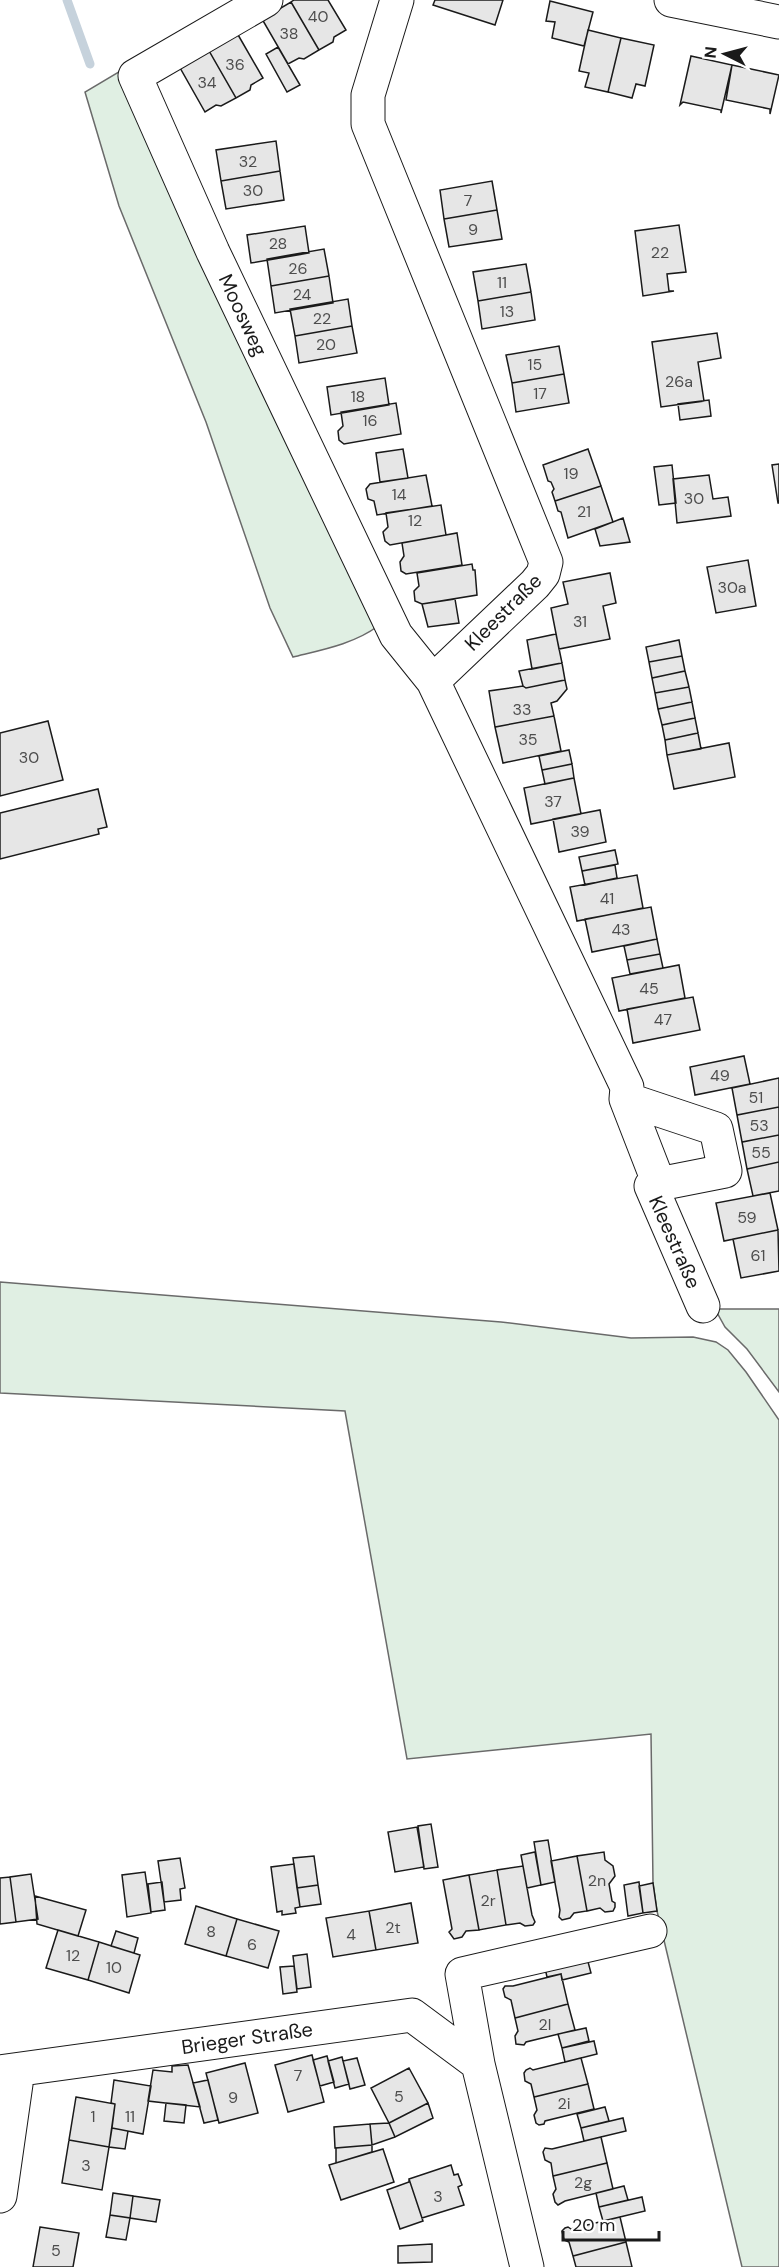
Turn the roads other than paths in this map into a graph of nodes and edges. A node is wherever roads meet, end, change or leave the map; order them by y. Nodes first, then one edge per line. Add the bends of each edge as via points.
1 (266, 0) edge
2 (397, 0) edge
3 (671, 0) edge
4 (779, 22) edge
5 (433, 681) junction
6 (627, 1099) junction
7 (659, 1184) junction
8 (703, 1306) dead end
9 (650, 1931) dead end
10 (478, 2064) junction
11 (9, 2071) edge
12 (0, 2196) edge
13 (526, 2267) edge

1 - 5 street, Moosweg via 135,76 213,252 396,635
2 - 5 street, Kleestraße via 368,95 368,124 546,562 535,584
3 - 4 street
5 - 6 street, Kleestraße via 627,1088
6 - 7 street, Kleestraße
6 - 7 street, Kleestraße via 716,1129 725,1172
7 - 8 street, Kleestraße via 651,1186
9 - 10 street via 462,1974
10 - 11 street, Brieger Straße via 412,2015
10 - 13 street
11 - 12 street

